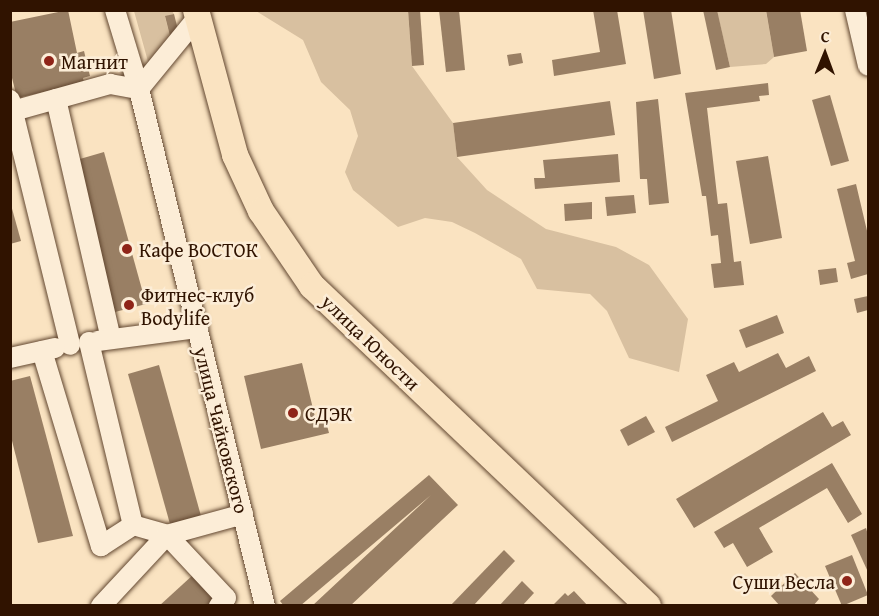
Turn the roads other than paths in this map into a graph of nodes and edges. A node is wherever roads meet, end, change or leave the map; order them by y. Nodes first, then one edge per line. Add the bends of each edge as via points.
1 (115, 10) edge
2 (855, 10) edge
3 (197, 14) edge
4 (868, 59) edge
5 (139, 89) junction
6 (56, 99) junction
7 (12, 106) edge
8 (198, 328) junction
9 (111, 339) junction
10 (80, 344) junction
11 (42, 351) junction
12 (10, 358) edge
13 (243, 514) junction
14 (133, 525) junction
15 (167, 535) junction
16 (101, 606) edge
17 (219, 606) edge
18 (265, 606) edge
19 (648, 606) edge

1 - 5 street, улица Чайковского
2 - 4 street
3 - 5 street
3 - 19 main road, улица Юности via 235,155 261,211 312,286
5 - 6 street via 110,84
5 - 8 street, улица Чайковского
6 - 7 street
6 - 9 street
7 - 10 street
8 - 9 street
8 - 13 street, улица Чайковского
9 - 10 street
10 - 11 street
10 - 14 street
11 - 12 street
11 - 14 street via 101,546
13 - 15 street
13 - 18 street, улица Чайковского
14 - 15 street
15 - 16 street
15 - 17 street via 226,598

